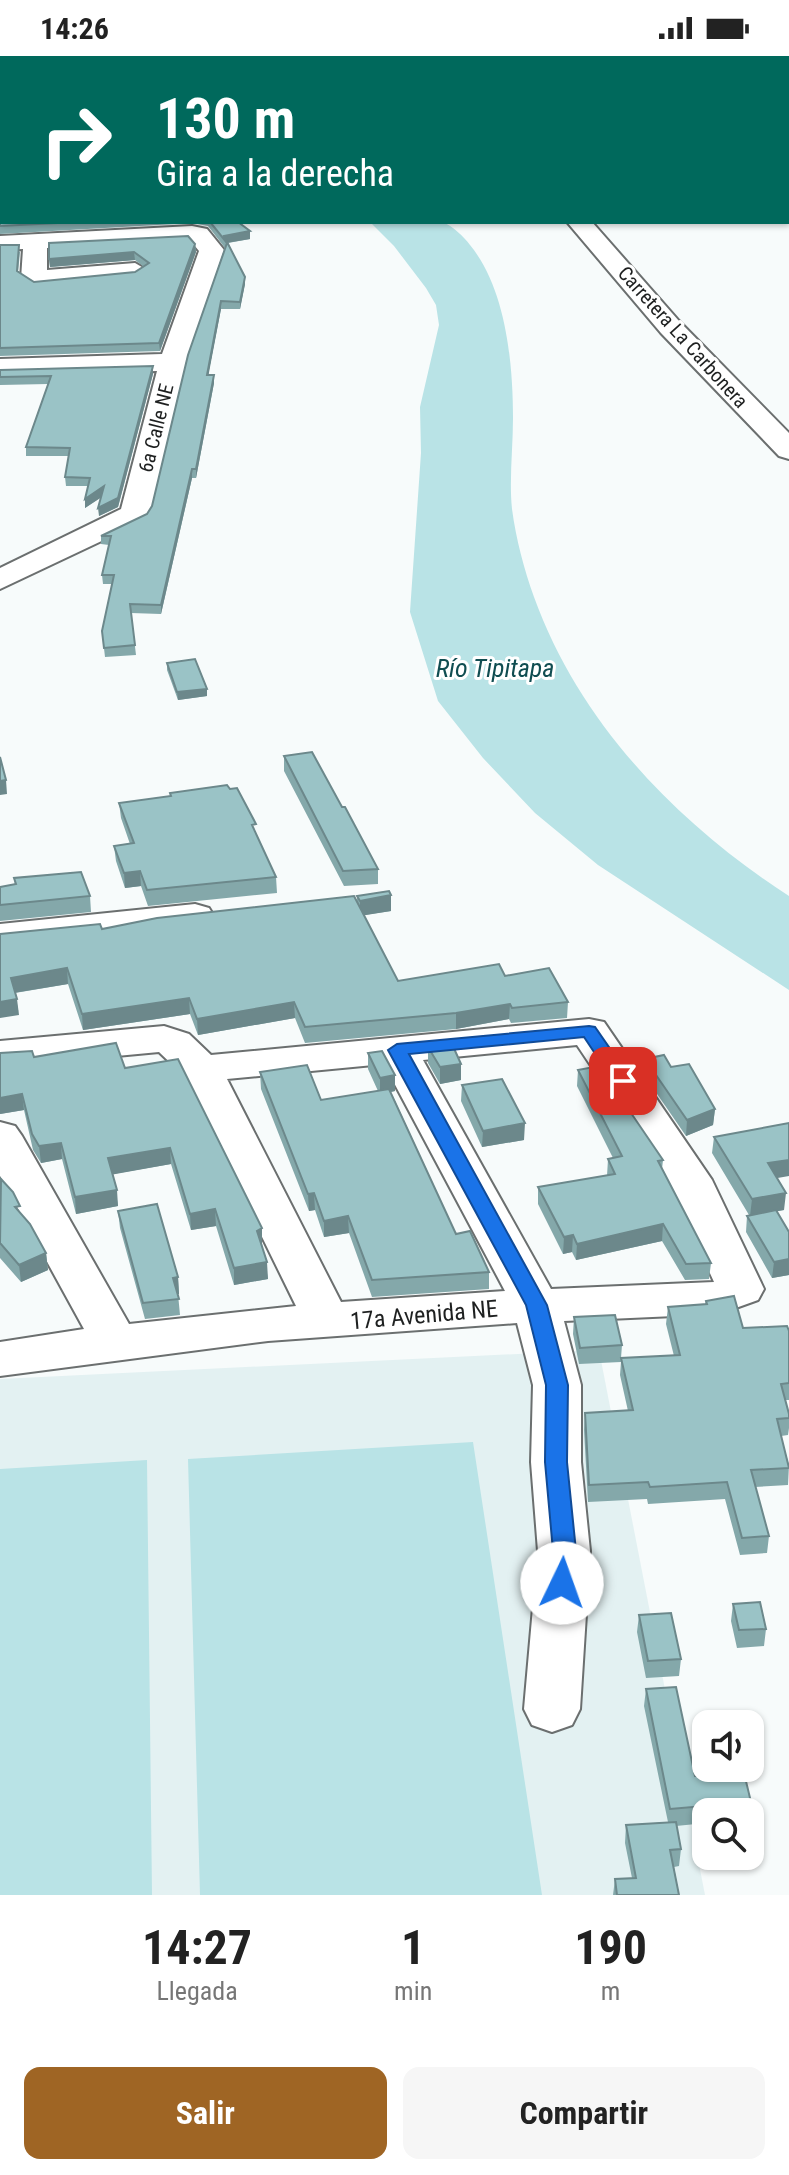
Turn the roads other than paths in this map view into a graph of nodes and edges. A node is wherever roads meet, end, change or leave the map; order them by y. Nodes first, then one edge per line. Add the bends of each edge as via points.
1 (581, 224) edge
2 (35, 242) junction
3 (0, 243) edge
4 (135, 270) edge
5 (173, 362) junction
6 (0, 367) edge
7 (789, 450) edge
8 (0, 580) edge
9 (233, 912) edge
10 (0, 936) edge
11 (397, 1050) junction
12 (0, 1054) edge
13 (200, 1068) junction
14 (0, 1136) edge
15 (536, 1305) junction
16 (328, 1323) junction
17 (114, 1340) junction
18 (0, 1359) edge
19 (552, 1709) dead end

1 - 7 street, Carretera La Carbonera via 670,327
2 - 3 street
2 - 4 street via 34,279
2 - 5 street, 6a Calle NE via 198,234 212,250
5 - 6 street
5 - 8 street, 6a Calle NE via 135,514
9 - 10 street
11 - 13 street
11 - 15 street
11 - 15 street, 17a Avenida NE via 589,1031 690,1180 741,1289 719,1298
12 - 13 street via 164,1039
13 - 16 street
14 - 17 street
15 - 16 street, 17a Avenida NE
15 - 19 street via 557,1385 556,1462 564,1551
16 - 17 street, 17a Avenida NE
17 - 18 street, 17a Avenida NE

